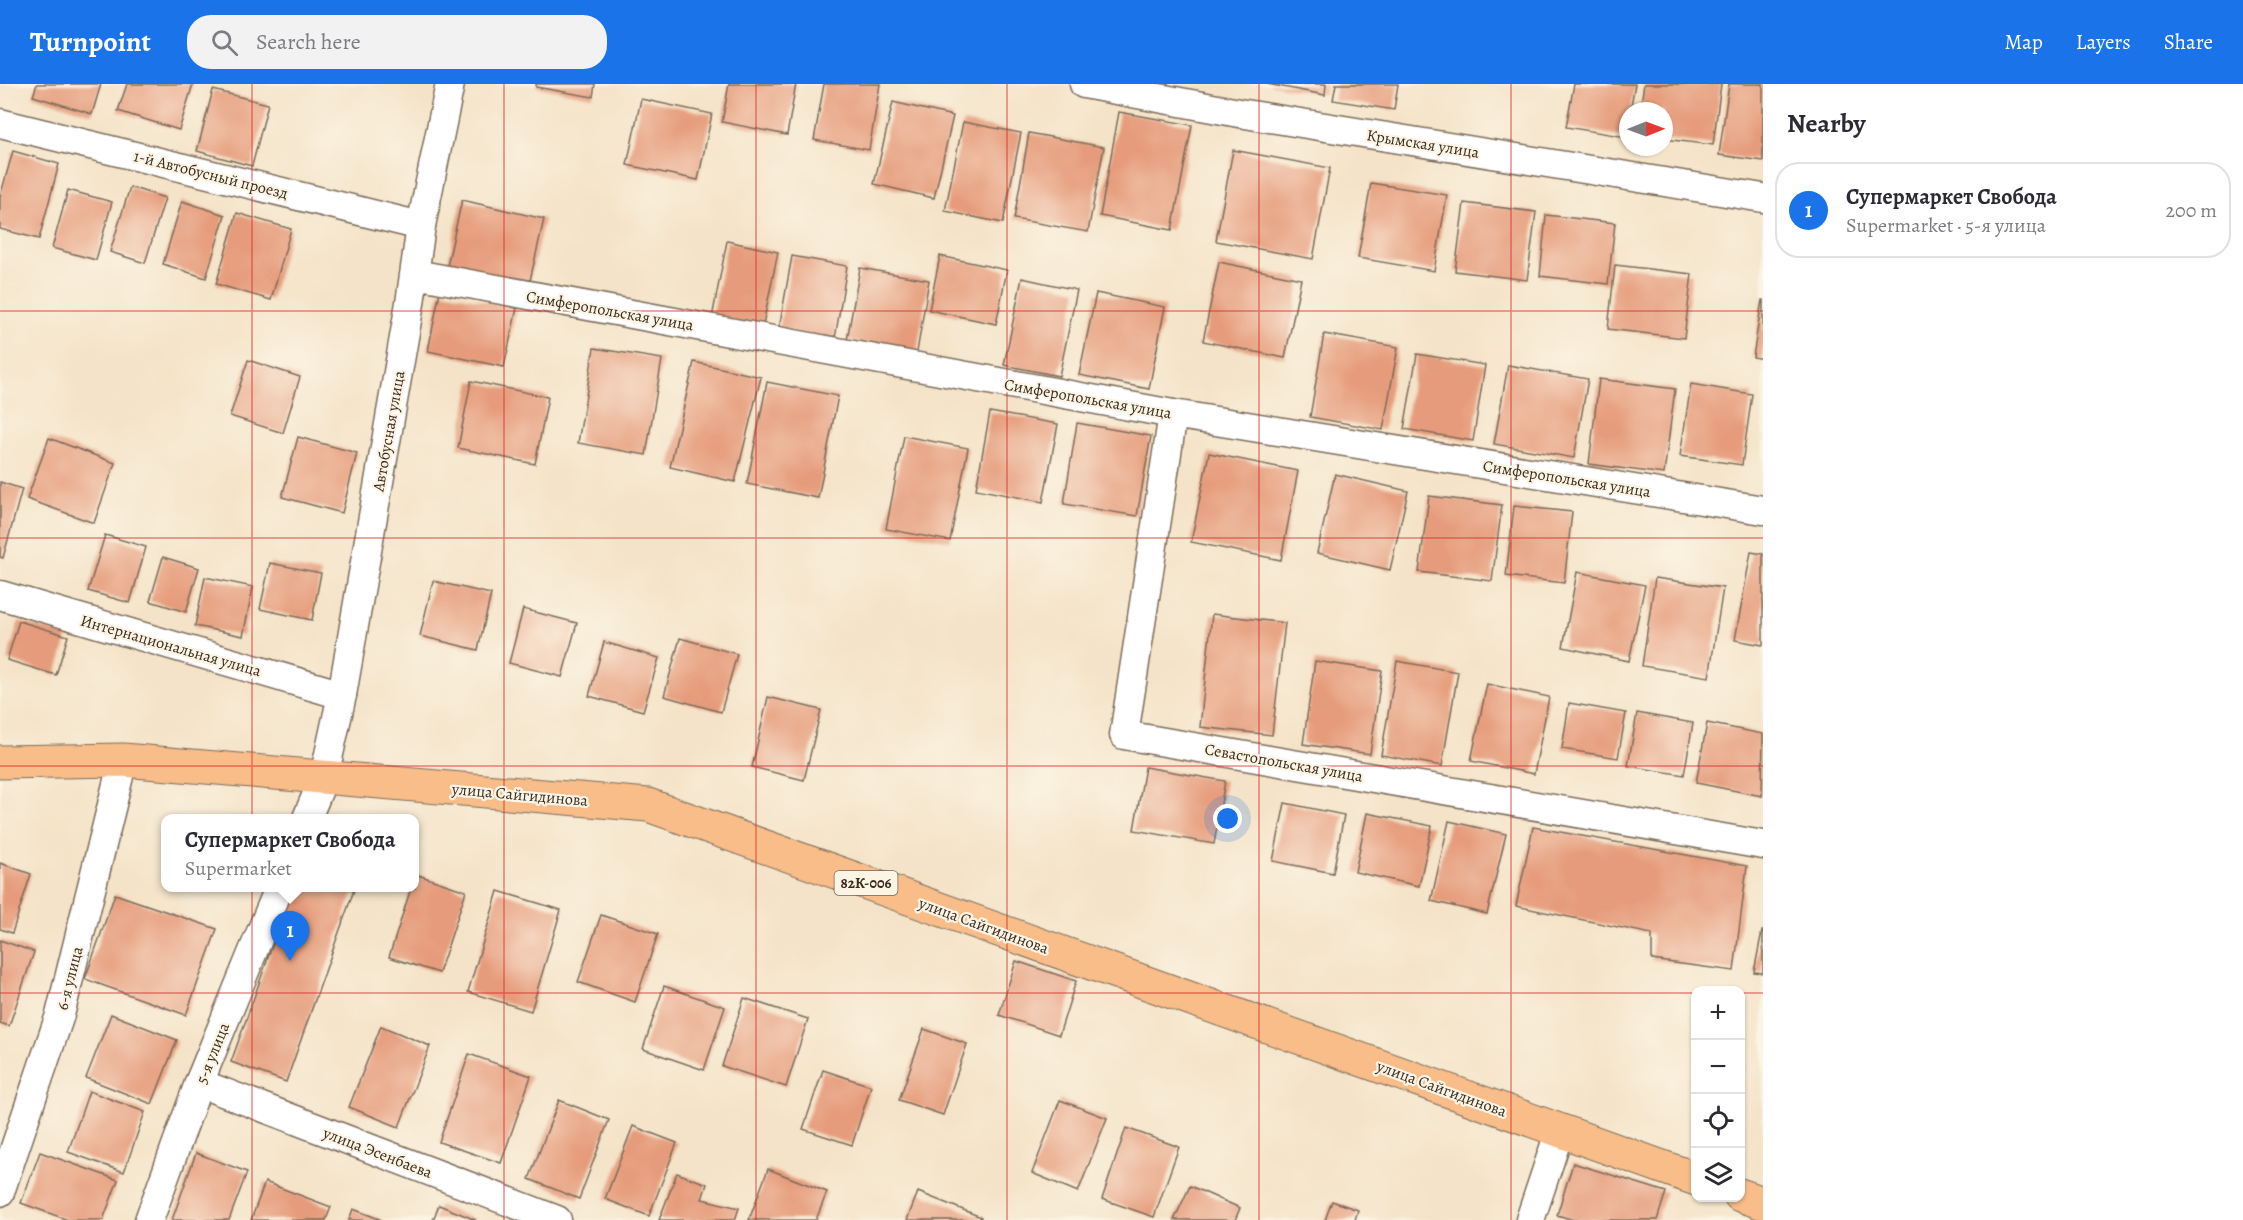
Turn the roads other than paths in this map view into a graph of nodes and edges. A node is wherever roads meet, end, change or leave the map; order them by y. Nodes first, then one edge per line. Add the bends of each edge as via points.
1 (450, 84) edge
2 (1084, 84) edge
3 (0, 123) edge
4 (1763, 198) edge
5 (421, 226) junction
6 (415, 274) junction
7 (1173, 414) junction
8 (1763, 510) edge
9 (0, 594) edge
10 (342, 694) junction
11 (123, 760) junction
12 (0, 762) edge
13 (324, 777) junction
14 (309, 814) edge
15 (1763, 845) edge
16 (277, 892) edge
17 (200, 1083) junction
18 (1560, 1130) junction
19 (1691, 1178) edge
20 (0, 1192) edge
21 (1745, 1197) edge
22 (1763, 1203) edge
23 (149, 1220) edge
24 (557, 1220) edge
25 (1530, 1220) edge

1 - 5 street, Автобусная улица
2 - 4 street, Крымская улица
3 - 5 street, 1-й Автобусный проезд
5 - 6 street, Автобусная улица
6 - 7 street, Симферопольская улица
6 - 10 street, Автобусная улица
7 - 8 street, Симферопольская улица
7 - 15 street, Севастопольская улица via 1124,735
9 - 10 street, Интернациональная улица
10 - 13 street, Автобусная улица
11 - 12 main road, улица Сайгидинова / 82К-006
11 - 13 main road, улица Сайгидинова / 82К-006
11 - 20 street, 6-я улица via 60,1015
13 - 14 street
13 - 18 main road, улица Сайгидинова / 82К-006 via 648,805
16 - 17 street, 5-я улица
17 - 23 street, 5-я улица
17 - 24 street, улица Эсенбаева
18 - 19 main road, улица Сайгидинова / 82К-006
18 - 25 street
21 - 22 main road

